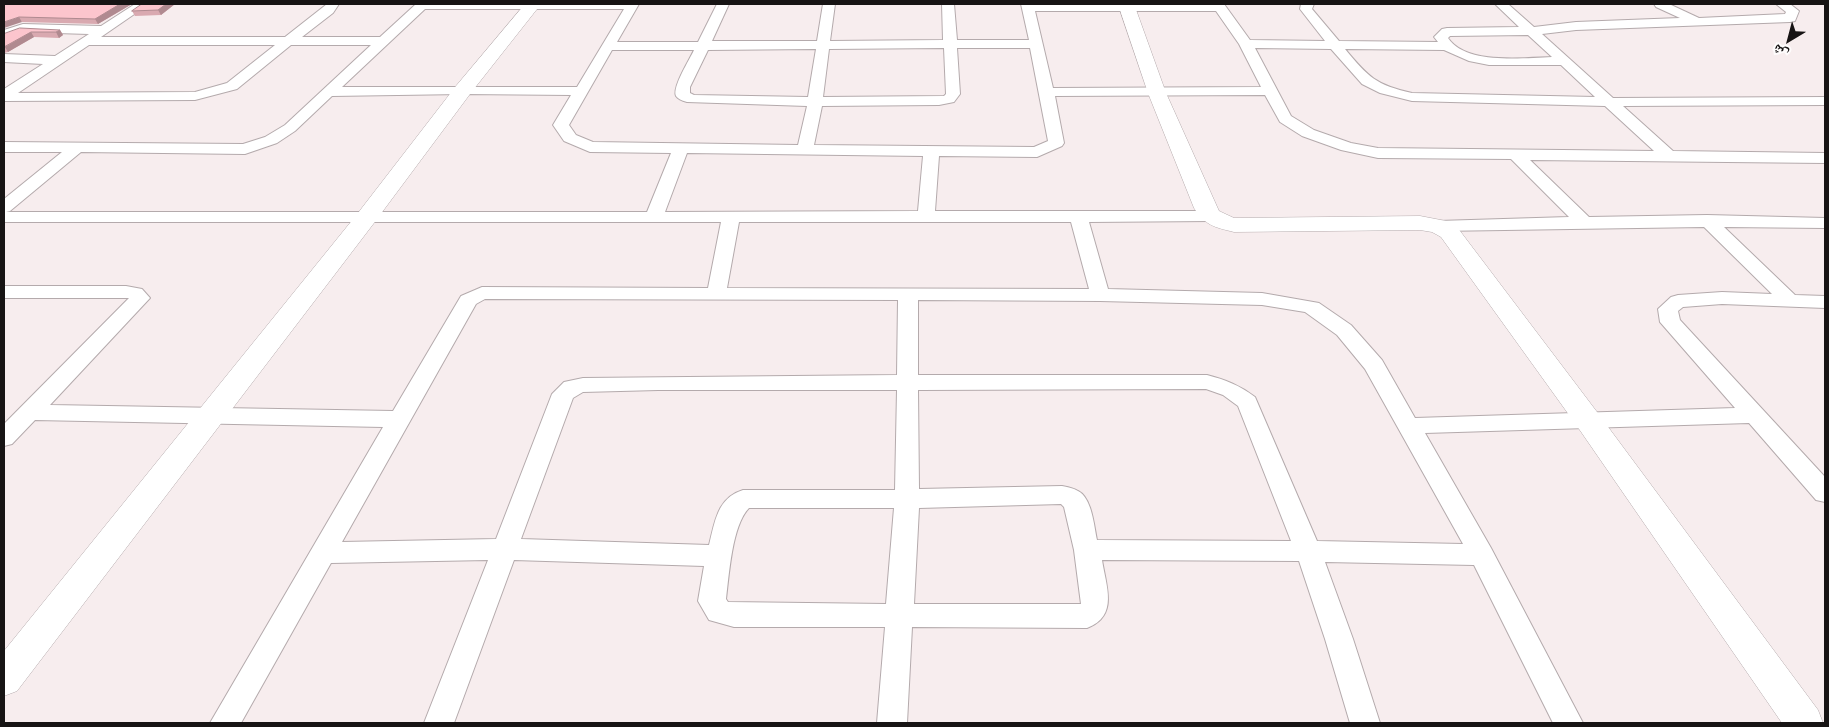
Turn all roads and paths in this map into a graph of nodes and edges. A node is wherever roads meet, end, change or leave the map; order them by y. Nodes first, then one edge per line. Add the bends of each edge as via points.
1 (143, 4) edge
2 (333, 4) edge
3 (423, 4) edge
4 (532, 4) edge
5 (633, 4) edge
6 (723, 4) edge
7 (829, 4) edge
8 (948, 4) edge
9 (1308, 4) edge
10 (1501, 4) edge
11 (1660, 4) edge
12 (1782, 4) edge
13 (1027, 5) edge
14 (1127, 5) edge
15 (1219, 5) edge
16 (1697, 22) junction
17 (104, 30) junction
18 (1533, 31) junction
19 (4, 36) edge
20 (87, 40) junction
21 (288, 41) junction
22 (383, 41) junction
23 (951, 44) junction
24 (1036, 44) junction
25 (1246, 44) junction
26 (823, 45) junction
27 (1336, 45) junction
28 (609, 46) junction
29 (703, 46) junction
30 (1447, 46) junction
31 (4, 58) edge
32 (58, 60) junction
33 (1566, 61) junction
34 (463, 90) junction
35 (582, 91) junction
36 (1270, 91) junction
37 (328, 92) junction
38 (1047, 92) junction
39 (1157, 93) junction
40 (4, 96) edge
41 (1824, 101) edge
42 (815, 102) junction
43 (1611, 102) junction
44 (4, 147) edge
45 (77, 148) junction
46 (680, 149) junction
47 (805, 150) junction
48 (931, 150) junction
49 (1515, 154) junction
50 (1670, 157) junction
51 (1825, 158) edge
52 (4, 206) edge
53 (4, 216) edge
54 (1211, 216) junction
55 (731, 217) junction
56 (926, 217) junction
57 (1079, 217) junction
58 (366, 218) junction
59 (654, 218) junction
60 (1707, 220) junction
61 (1583, 221) junction
62 (1825, 223) edge
63 (1438, 226) junction
64 (4, 292) edge
65 (716, 294) junction
66 (908, 295) junction
67 (1100, 295) junction
68 (1790, 301) junction
69 (1825, 302) edge
70 (908, 382) junction
71 (30, 412) junction
72 (1755, 415) junction
73 (210, 417) junction
74 (400, 419) junction
75 (1587, 419) junction
76 (1408, 426) junction
77 (4, 438) edge
78 (1825, 492) edge
79 (907, 499) junction
80 (504, 549) junction
81 (1087, 550) junction
82 (1308, 551) junction
83 (323, 553) junction
84 (1482, 555) junction
85 (719, 556) junction
86 (899, 617) junction
87 (4, 679) edge
88 (225, 723) edge
89 (439, 723) edge
90 (892, 723) edge
91 (1365, 723) edge
92 (1568, 723) edge
93 (1804, 723) edge

1 - 17 street
2 - 21 street
3 - 4 street
3 - 22 street
4 - 5 street
4 - 34 street
5 - 28 street
6 - 29 street
7 - 26 street
8 - 23 street
9 - 27 street via 1306,9
10 - 18 street
11 - 16 street
12 - 16 street via 1793,11 1790,18
13 - 14 street
13 - 24 street
14 - 15 street
14 - 39 street
15 - 25 street
16 - 18 street via 1576,26
17 - 19 street via 23,28
17 - 20 street
18 - 30 street via 1447,32 1442,37
18 - 33 street
20 - 21 street
20 - 32 street
21 - 22 street
21 - 40 street via 232,86 195,96
22 - 37 street
23 - 24 street
23 - 26 street
23 - 42 street via 952,94 949,98 939,102
24 - 38 street
25 - 27 street
25 - 36 street
26 - 29 street
26 - 42 street
27 - 30 street
27 - 43 street via 1368,83 1412,97
28 - 29 street
28 - 35 street
29 - 42 street via 683,88 683,95 706,101
30 - 33 street via 1463,56 1479,60
31 - 32 street
32 - 40 street
33 - 43 street
34 - 35 street
34 - 37 street
34 - 58 street
35 - 46 street via 561,125 570,138 590,147
36 - 39 street
36 - 49 street via 1285,119 1308,133 1347,147 1378,153
37 - 45 street via 290,128 271,140 245,149
38 - 39 street
38 - 48 street via 1056,143 1049,148 1037,152
39 - 54 street via 1190,176
41 - 43 street
42 - 47 street
43 - 50 street
44 - 45 street
45 - 52 street
46 - 47 street
46 - 59 street
47 - 48 street
48 - 56 street
49 - 50 street
49 - 61 street
50 - 51 street
53 - 58 street
54 - 57 street
54 - 63 street via 1234,225
55 - 56 street
55 - 59 street
55 - 65 street
56 - 57 street
57 - 67 street
58 - 59 street
58 - 73 street
60 - 61 street
60 - 62 street
60 - 68 street
61 - 63 street
63 - 75 street via 1449,232
64 - 71 street via 126,292 135,293 140,298
65 - 66 street
65 - 74 street via 482,293 474,296 468,300
66 - 67 street
66 - 70 street
67 - 76 street via 1262,299 1312,307 1344,330 1374,365
68 - 69 street
68 - 72 street via 1713,298 1678,301 1668,309 1670,322
70 - 79 street
70 - 80 street via 583,384 572,387 563,394
70 - 82 street via 1207,382 1231,390 1247,402
71 - 73 street
71 - 77 street
72 - 75 street
72 - 78 street
73 - 74 street
73 - 87 street
74 - 83 street
75 - 76 street
75 - 93 street
76 - 84 street
79 - 81 street via 1062,495 1076,504
79 - 85 street via 742,499 730,510
79 - 86 street
80 - 83 street
80 - 85 street
80 - 89 street
81 - 82 street
81 - 86 street via 1095,604 1087,616
82 - 84 street
82 - 91 street
83 - 88 street
84 - 92 street
85 - 86 street via 712,602 719,612 734,615
86 - 90 street

